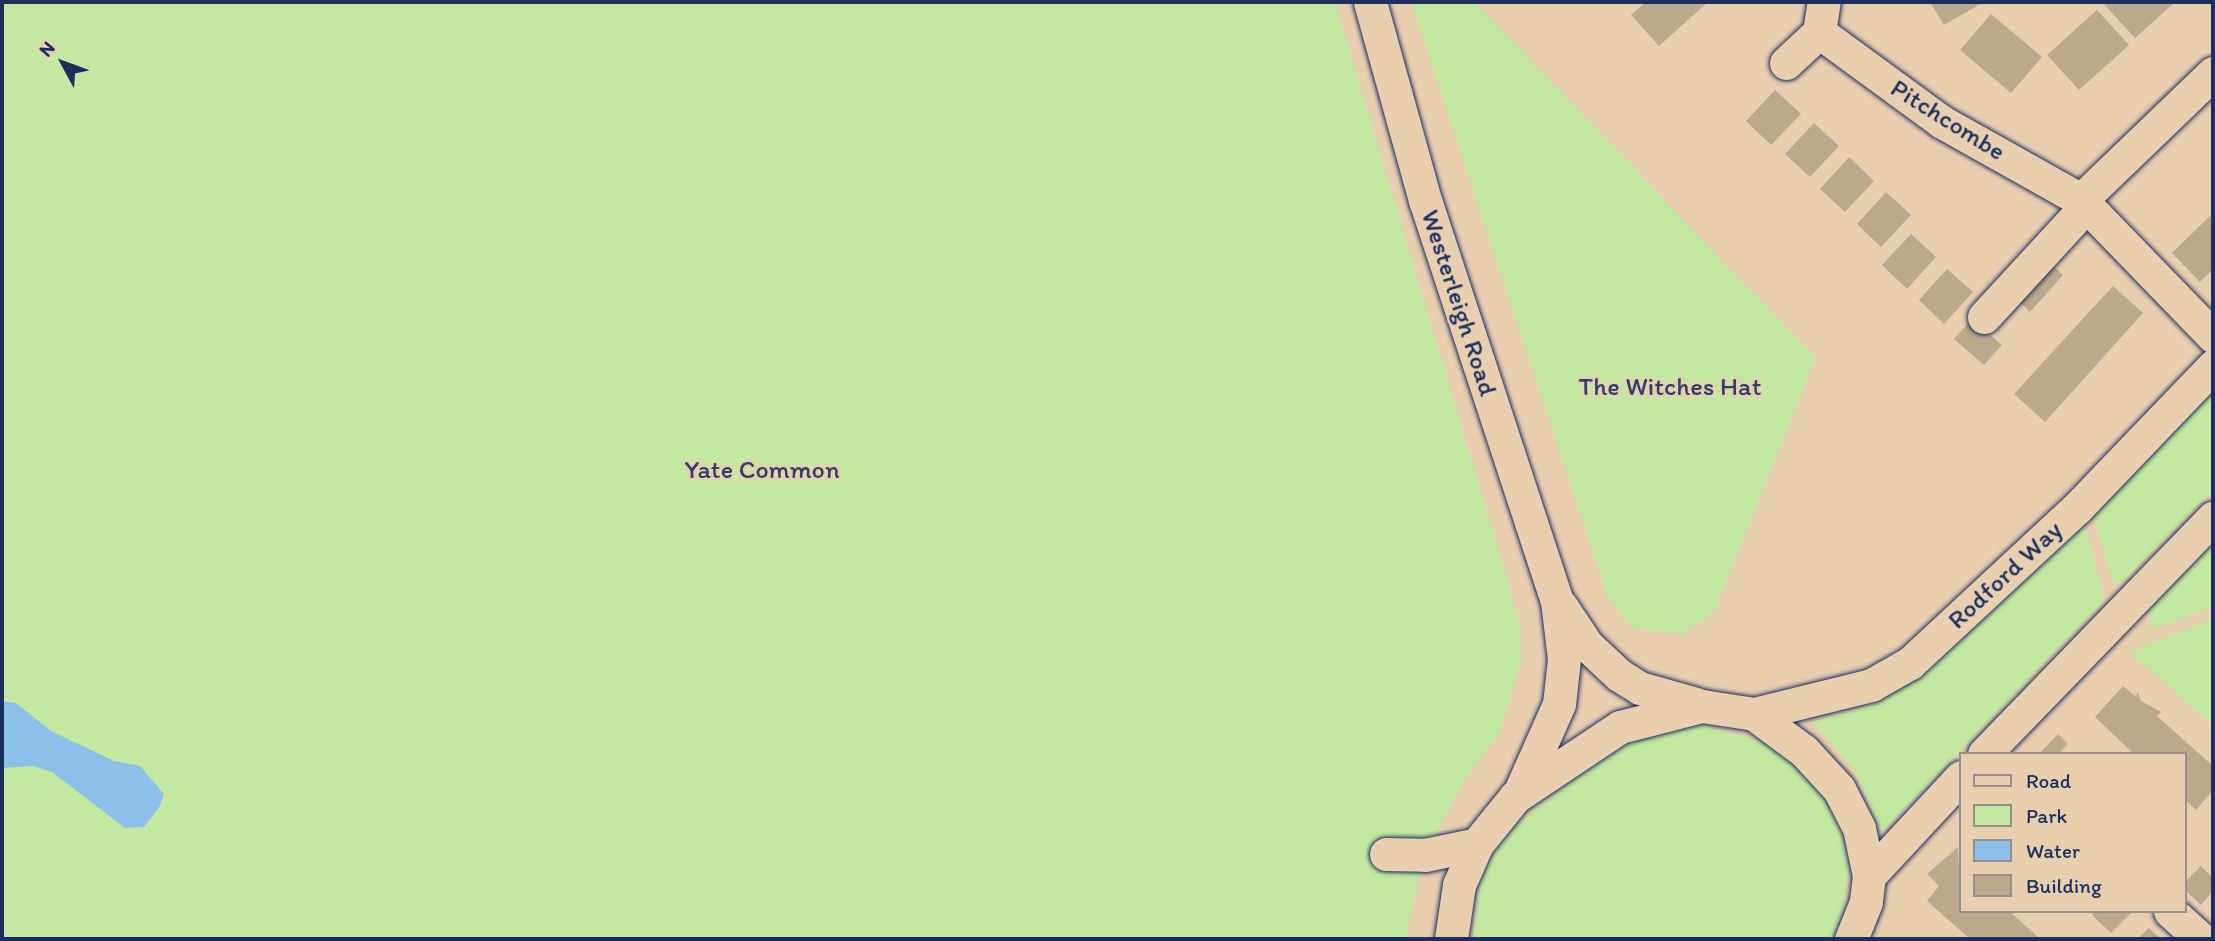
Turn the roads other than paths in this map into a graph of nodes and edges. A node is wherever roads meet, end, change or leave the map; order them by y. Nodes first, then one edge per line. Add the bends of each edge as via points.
1 (1370, 2) edge
2 (1822, 17) edge
3 (1786, 63) dead end
4 (2213, 73) edge
5 (2084, 202) junction
6 (1984, 317) dead end
7 (2213, 336) edge
8 (2213, 366) edge
9 (2213, 518) edge
10 (1558, 601) junction
11 (1702, 706) junction
12 (1754, 714) junction
13 (1986, 752) edge
14 (1960, 778) edge
15 (1519, 794) junction
16 (1477, 844) junction
17 (1386, 854) dead end
18 (1869, 876) junction
19 (2172, 913) edge
20 (1451, 939) edge
21 (1851, 939) edge
22 (2201, 939) edge

1 - 10 street, Westerleigh Road via 1425,200
2 - 3 street, Pitchcombe
2 - 5 street, Pitchcombe via 1942,122
4 - 5 street
5 - 6 street
5 - 7 street, Pitchcombe
8 - 12 street, Rodford Way via 2067,517 1910,663 1871,685
9 - 13 street
10 - 11 street, Westerleigh Road via 1587,645 1619,675 1640,688
10 - 15 street, Westerleigh Road via 1564,659 1559,704
11 - 12 street, Westerleigh Road
11 - 15 street via 1620,727
12 - 18 street via 1804,751 1839,789 1859,828
14 - 18 street
15 - 16 street
16 - 17 street via 1425,855
16 - 20 street via 1459,885
18 - 21 street via 1866,902
19 - 22 street

